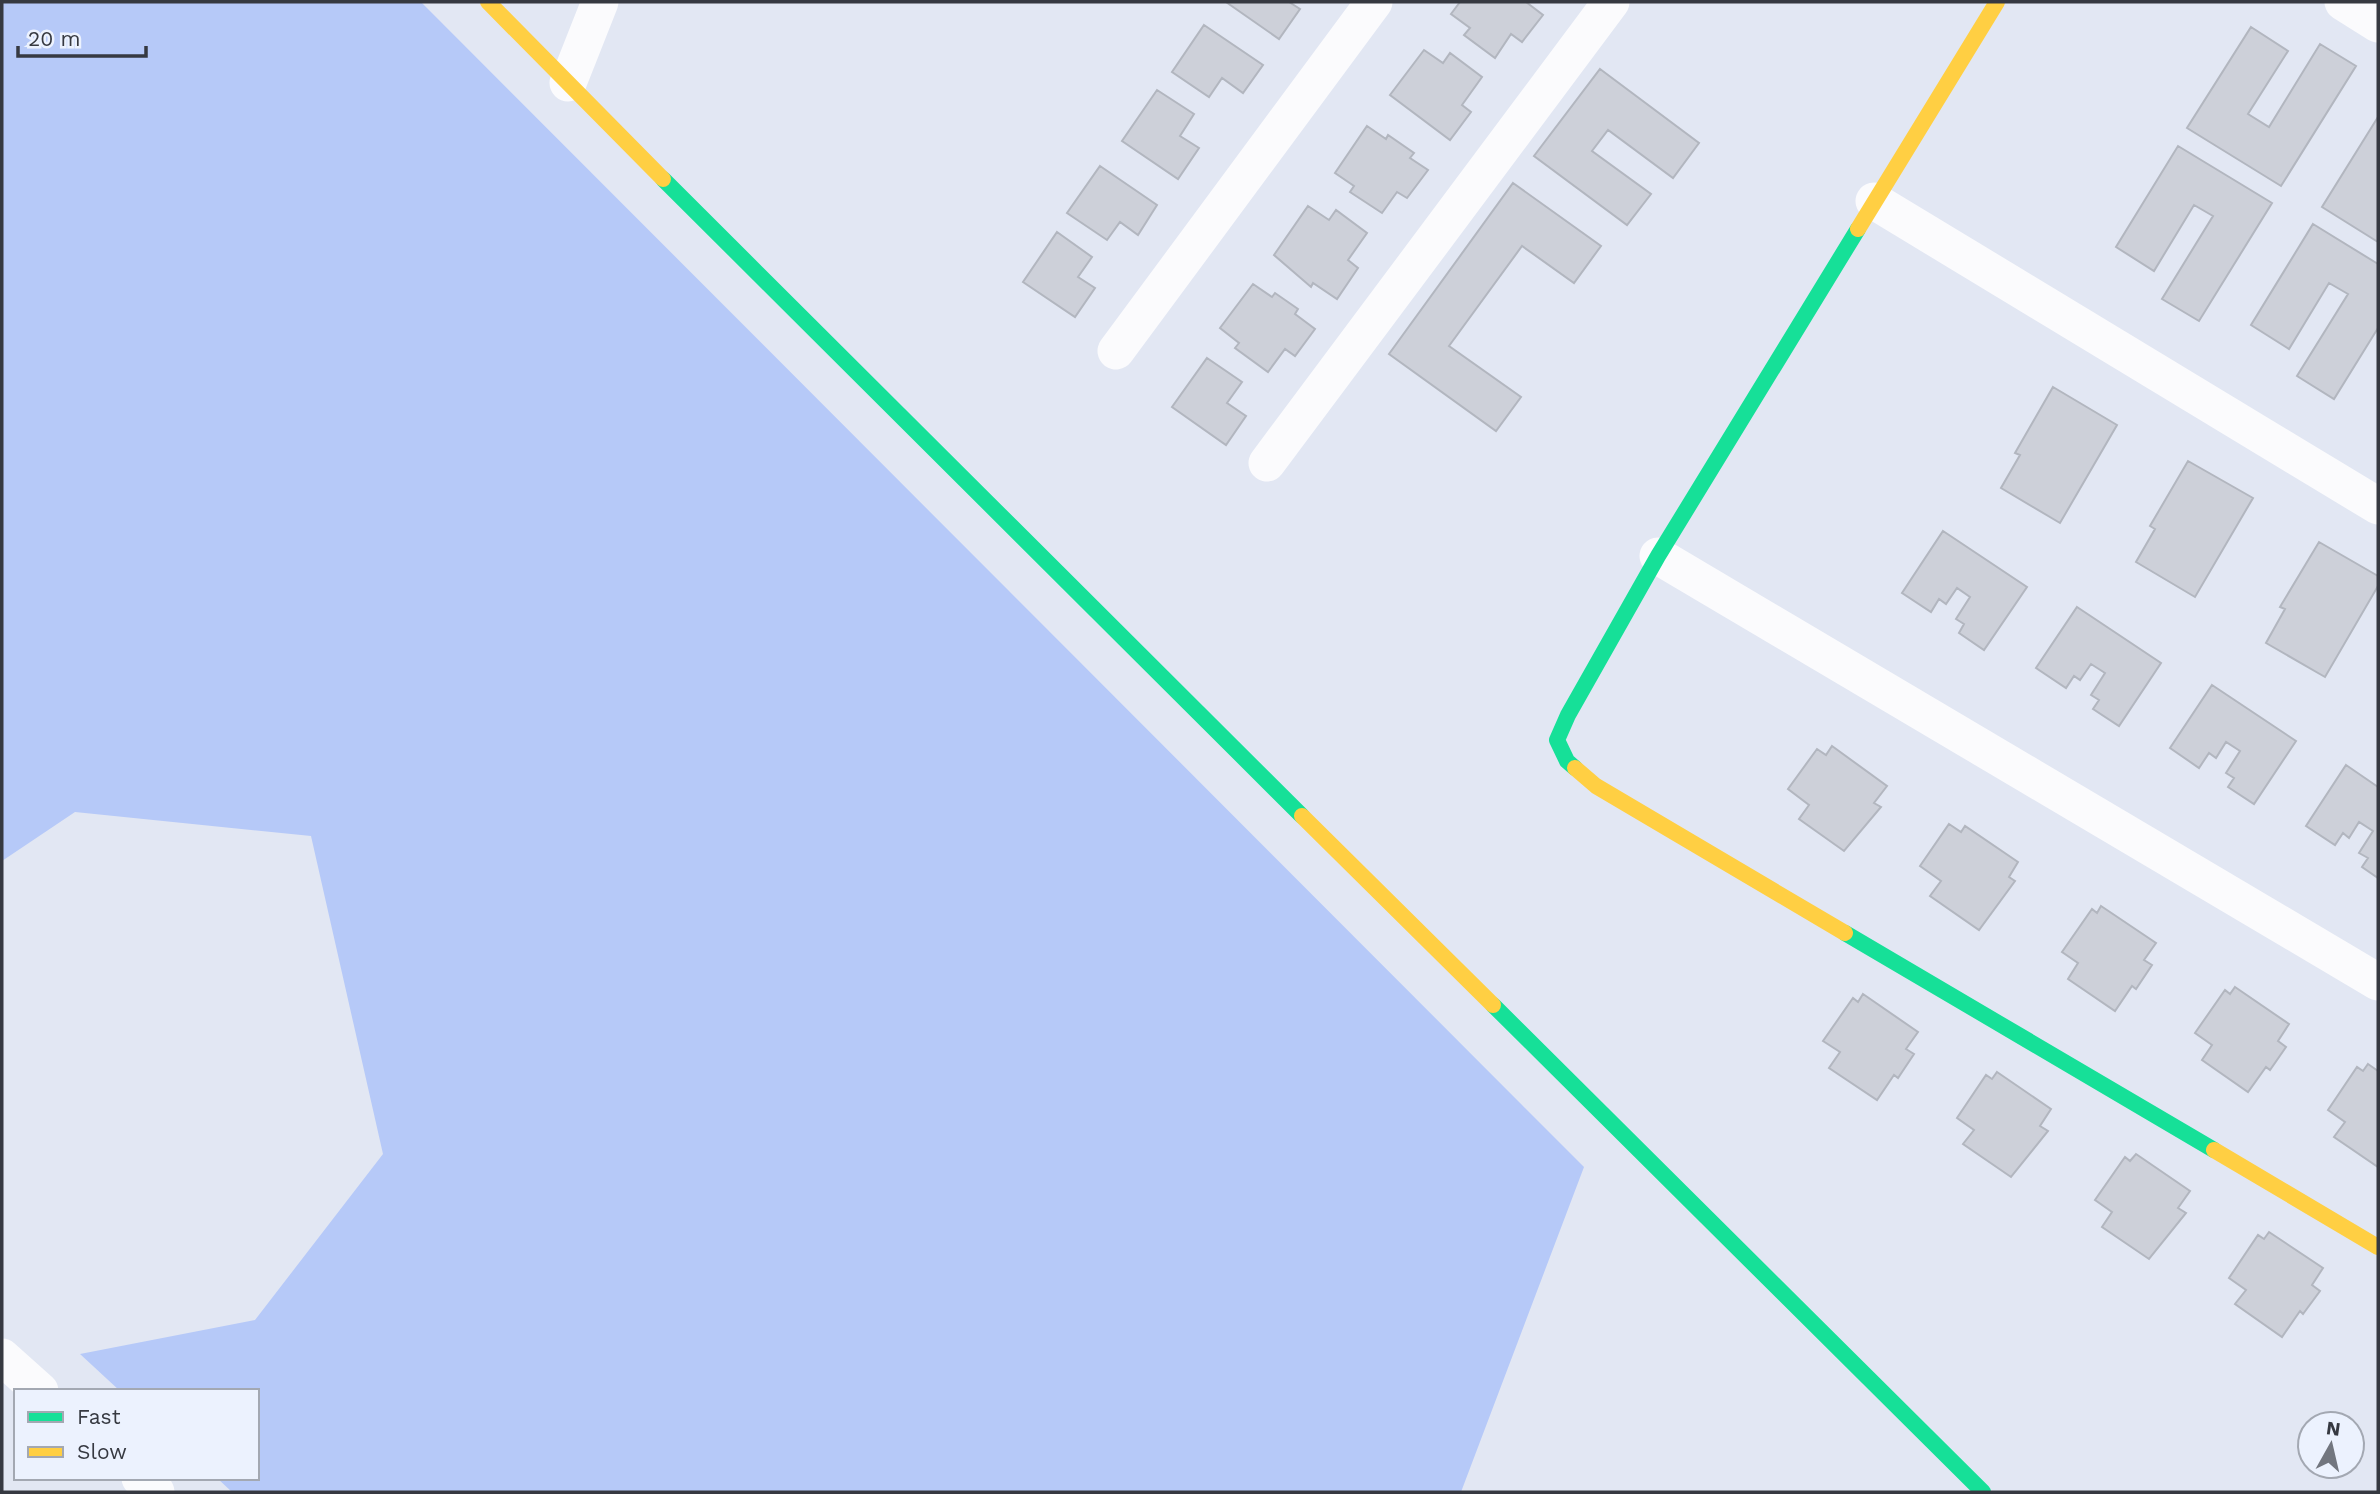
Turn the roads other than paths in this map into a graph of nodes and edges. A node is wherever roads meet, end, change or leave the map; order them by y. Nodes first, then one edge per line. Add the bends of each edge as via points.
1 (488, 2) edge
2 (600, 2) edge
3 (1374, 2) edge
4 (1611, 2) edge
5 (1997, 2) edge
6 (2343, 2) edge
7 (2378, 23) edge
8 (568, 83) junction
9 (1874, 201) junction
10 (1116, 351) dead end
11 (1267, 463) dead end
12 (2378, 506) edge
13 (1658, 555) junction
14 (2378, 982) edge
15 (2378, 1247) edge
16 (2, 1357) edge
17 (38, 1389) edge
18 (142, 1480) edge
19 (156, 1492) edge
20 (1983, 1492) edge

1 - 8 street
2 - 8 street
3 - 10 street
4 - 11 street
5 - 9 street
6 - 7 street
8 - 20 street
9 - 12 street
9 - 13 street
13 - 14 street
13 - 15 street via 1567,715 1557,740 1567,761 1596,786
16 - 17 street
18 - 19 street

